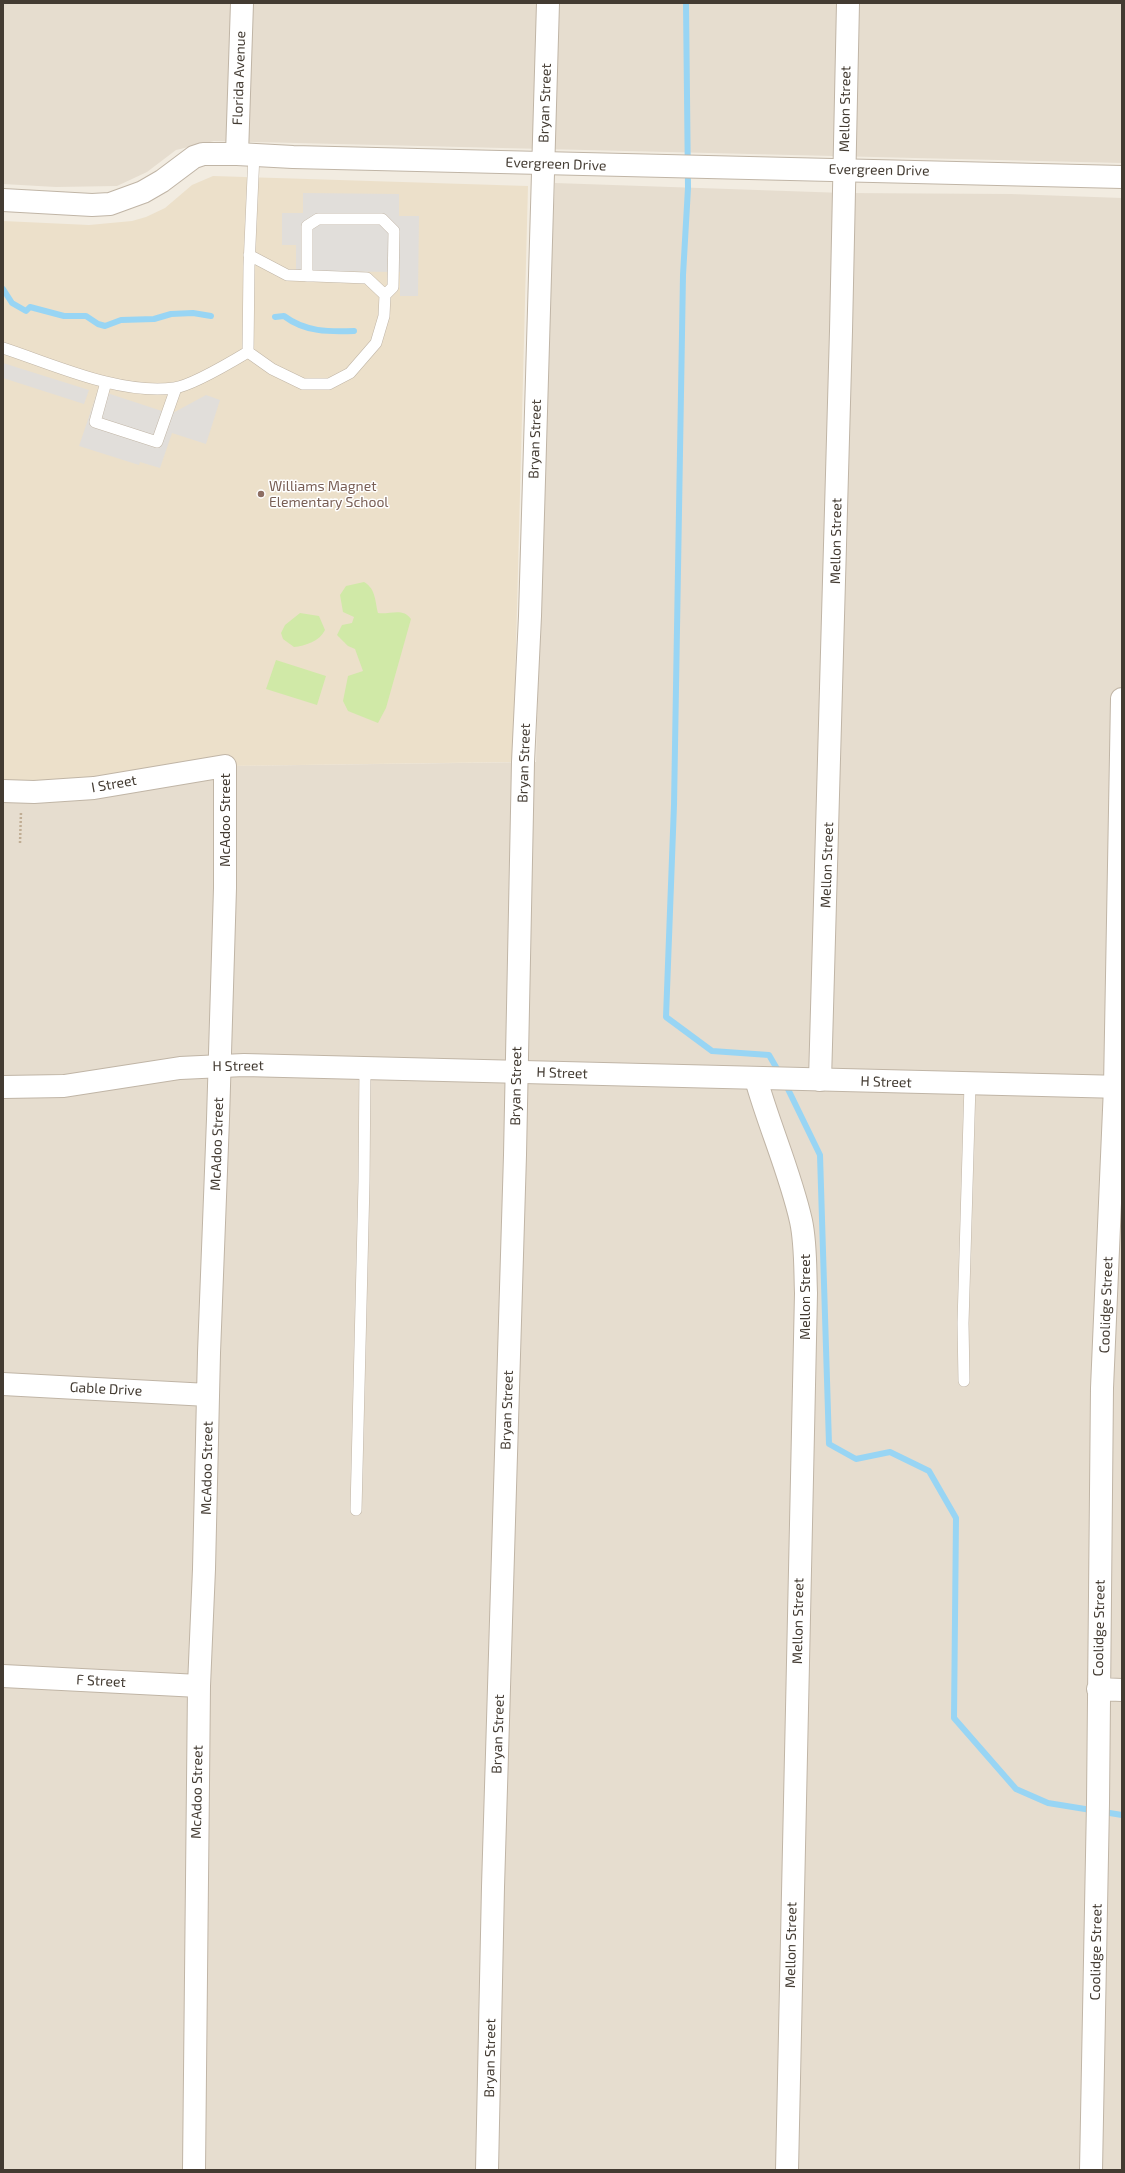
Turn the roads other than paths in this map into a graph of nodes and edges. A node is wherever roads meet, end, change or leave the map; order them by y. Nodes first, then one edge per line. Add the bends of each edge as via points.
1 (242, 3) edge
2 (548, 3) edge
3 (848, 3) edge
4 (246, 154) junction
5 (543, 164) junction
6 (844, 169) junction
7 (1122, 177) edge
8 (3, 200) edge
9 (249, 255) junction
10 (307, 276) junction
11 (385, 295) junction
12 (3, 348) edge
13 (248, 352) junction
14 (106, 382) junction
15 (176, 388) junction
16 (1122, 699) edge
17 (225, 766) joint
18 (13, 791) edge
19 (220, 1067) junction
20 (364, 1068) junction
21 (516, 1072) junction
22 (762, 1079) junction
23 (813, 1079) junction
24 (970, 1084) junction
25 (3, 1087) edge
26 (1118, 1087) edge
27 (964, 1381) dead end
28 (3, 1384) edge
29 (208, 1395) junction
30 (356, 1510) dead end
31 (3, 1676) edge
32 (198, 1686) junction
33 (1098, 1689) junction
34 (1122, 1690) edge
35 (194, 2170) edge
36 (488, 2170) edge
37 (787, 2170) edge
38 (1091, 2170) edge

1 - 4 street, Florida Avenue
2 - 5 street, Bryan Street
3 - 6 street, Mellon Street
4 - 5 street, Evergreen Drive
4 - 8 street, Evergreen Drive via 203,154 194,157 143,192 110,204
4 - 9 lane
5 - 6 street, Evergreen Drive
5 - 21 street, Bryan Street via 523,762
6 - 7 street, Evergreen Drive
6 - 23 street, Mellon Street
9 - 10 lane via 287,275
9 - 13 lane
10 - 11 lane via 367,278
10 - 11 lane via 307,226 318,219 382,219 394,231 393,288
11 - 13 lane via 384,316 376,343 350,373 329,384 303,384 272,370
12 - 14 lane
13 - 15 lane
14 - 15 lane via 140,388
14 - 15 lane via 95,422 157,442
16 - 26 street, Coolidge Street
17 - 18 street, I Street via 94,788
17 - 19 street, McAdoo Street via 225,888
19 - 20 street, H Street via 244,1065
19 - 25 street, H Street via 180,1068 64,1086
19 - 29 street, McAdoo Street
20 - 21 street, H Street
20 - 30 lane via 364,1182
21 - 22 street, H Street
21 - 36 street, Bryan Street via 493,1887
22 - 23 street, H Street
22 - 37 street, Mellon Street via 766,1114 795,1199 804,1241 806,1294
23 - 24 street, H Street
24 - 26 street, H Street
24 - 27 lane
26 - 33 street, Coolidge Street via 1102,1388
28 - 29 street, Gable Drive
29 - 32 street, McAdoo Street
31 - 32 street, F Street
32 - 35 street, McAdoo Street
33 - 34 street
33 - 38 street, Coolidge Street

